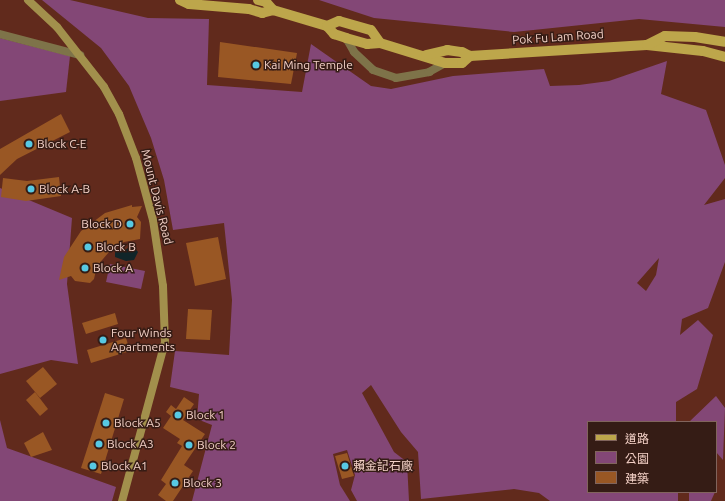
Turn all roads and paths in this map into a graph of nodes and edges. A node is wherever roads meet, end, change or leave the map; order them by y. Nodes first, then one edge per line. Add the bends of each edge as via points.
1 (28, 0) edge
2 (180, 0) edge
3 (258, 0) edge
4 (273, 10) junction
5 (327, 26) junction
6 (0, 34) edge
7 (346, 38) junction
8 (725, 42) edge
9 (380, 43) junction
10 (647, 45) junction
11 (426, 55) junction
12 (80, 56) junction
13 (470, 56) junction
14 (725, 57) edge
15 (445, 62) junction
16 (122, 501) edge

1 - 12 street, Mount Davis Road via 57,27
2 - 4 main road, Pok Fu Lam Road via 188,4 249,9 262,13
3 - 4 main road, Pok Fu Lam Road via 266,2
4 - 5 main road, Pok Fu Lam Road
5 - 7 main road, Pok Fu Lam Road via 334,34
5 - 9 main road, Pok Fu Lam Road via 339,21 371,30
6 - 12 street
7 - 9 main road, Pok Fu Lam Road via 367,44
7 - 15 street via 354,52 373,70 396,78 429,72
8 - 10 main road, Pok Fu Lam Road via 665,36
9 - 11 main road, Pok Fu Lam Road
10 - 13 main road, Pok Fu Lam Road
10 - 14 main road, Pok Fu Lam Road via 698,50
11 - 13 main road, Pok Fu Lam Road via 447,50
11 - 15 main road, Pok Fu Lam Road
12 - 16 street, Mount Davis Road via 98,78 119,114 136,158 153,220 163,286 164,342
13 - 15 main road, Pok Fu Lam Road via 462,63

